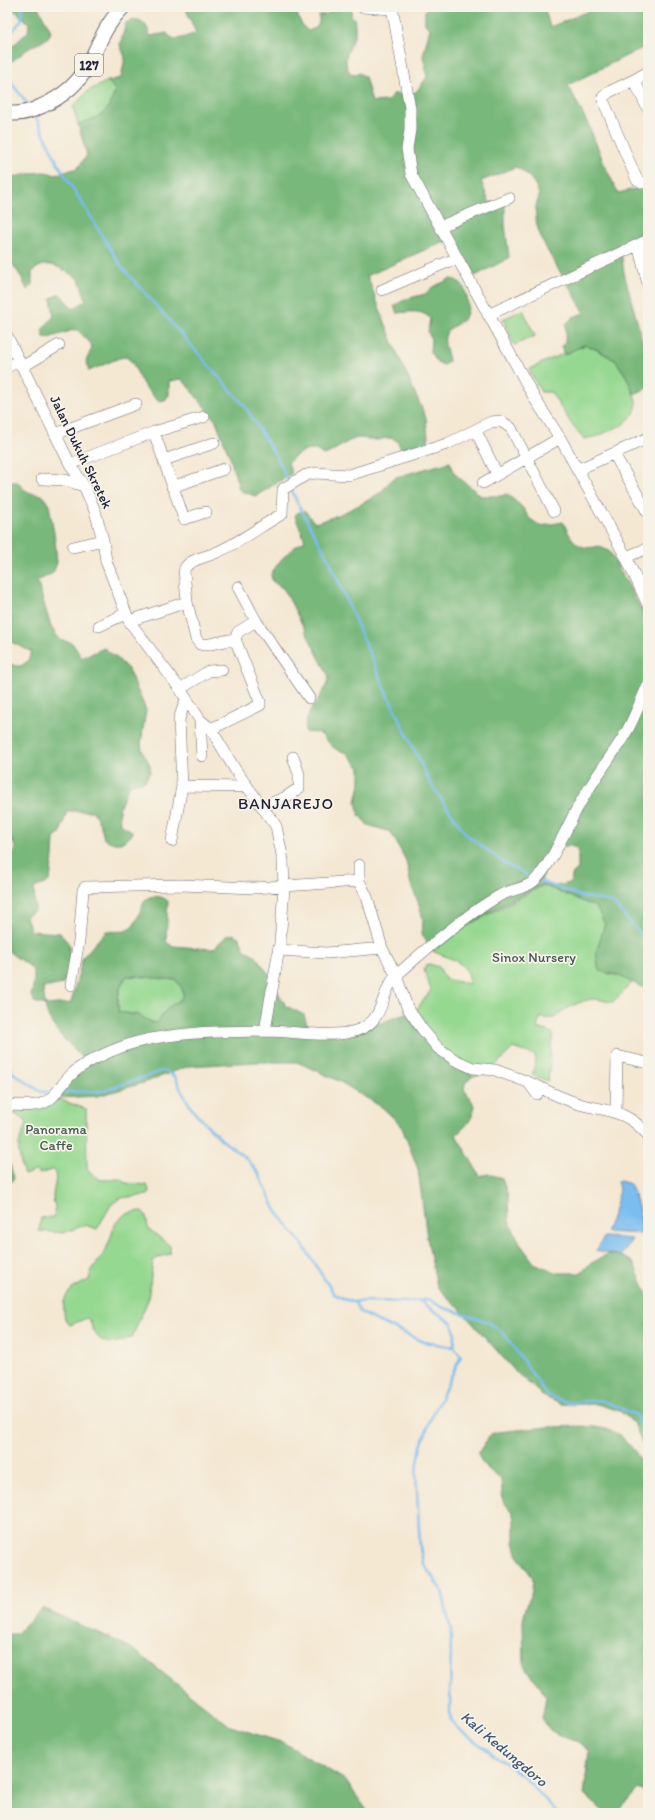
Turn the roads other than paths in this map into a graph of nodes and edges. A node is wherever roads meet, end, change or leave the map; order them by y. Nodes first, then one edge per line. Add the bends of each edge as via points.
1 (123, 7) edge
2 (362, 7) edge
3 (392, 8) edge
4 (648, 72) edge
5 (634, 80) junction
6 (648, 109) edge
7 (7, 113) edge
8 (648, 182) edge
9 (509, 198) dead end
10 (441, 226) junction
11 (643, 243) edge
12 (457, 258) junction
13 (648, 284) edge
14 (382, 290) dead end
15 (488, 316) junction
16 (7, 336) edge
17 (59, 345) dead end
18 (20, 364) junction
19 (7, 367) edge
20 (136, 404) dead end
21 (204, 418) dead end
22 (476, 431) junction
23 (154, 432) junction
24 (55, 434) junction
25 (560, 438) junction
26 (648, 438) edge
27 (214, 443) dead end
28 (614, 454) junction
29 (525, 458) junction
30 (164, 460) junction
31 (70, 464) junction
32 (224, 469) dead end
33 (577, 470) junction
34 (497, 474) junction
35 (42, 479) dead end
36 (483, 483) dead end
37 (84, 486) junction
38 (172, 487) junction
39 (554, 511) dead end
40 (206, 512) dead end
41 (648, 513) edge
42 (103, 540) junction
43 (73, 547) dead end
44 (648, 548) edge
45 (626, 557) junction
46 (238, 587) dead end
47 (187, 602) junction
48 (648, 604) edge
49 (127, 618) junction
50 (256, 621) junction
51 (99, 626) dead end
52 (235, 639) junction
53 (222, 670) dead end
54 (648, 685) edge
55 (180, 689) junction
56 (309, 698) dead end
57 (186, 699) junction
58 (200, 720) junction
59 (211, 730) junction
60 (202, 756) dead end
61 (293, 757) dead end
62 (182, 786) junction
63 (247, 787) junction
64 (262, 806) junction
65 (172, 841) dead end
66 (359, 865) dead end
67 (359, 881) junction
68 (284, 887) junction
69 (382, 948) junction
70 (278, 950) junction
71 (396, 975) junction
72 (71, 985) dead end
73 (265, 1031) junction
74 (648, 1063) edge
75 (528, 1082) junction
76 (537, 1094) dead end
77 (7, 1105) edge
78 (616, 1112) junction
79 (648, 1135) edge

1 - 7 main road, 127 via 106,27 77,82 53,101 32,110
2 - 3 street
3 - 10 street via 409,101 410,130 407,149 411,174
4 - 5 street
5 - 6 street
5 - 8 street via 609,92 603,100 637,180
9 - 10 street
10 - 12 street
11 - 13 street
11 - 15 street
12 - 14 street
12 - 15 street
15 - 25 street via 534,399
16 - 18 street, Jalan Dukuh Skretek
17 - 18 street
18 - 19 street
18 - 24 street, Jalan Dukuh Skretek
20 - 24 street
21 - 23 street
22 - 29 street via 498,420 507,423
22 - 34 street
22 - 47 street via 447,444 349,475 306,475 283,489 282,514 248,537 216,553 190,562 183,571
23 - 30 street
23 - 31 street
24 - 31 street, Jalan Dukuh Skretek
25 - 29 street
25 - 33 street
26 - 28 street
27 - 30 street
28 - 33 street
28 - 41 street
29 - 34 street
29 - 39 street
30 - 38 street
31 - 37 street, Jalan Dukuh Skretek
32 - 38 street
33 - 45 street
34 - 36 street
35 - 37 street via 65,480
37 - 42 street, Jalan Dukuh Skretek
38 - 40 street via 184,519
42 - 43 street
42 - 49 street, Jalan Dukuh Skretek via 106,561
44 - 45 street
45 - 48 street
46 - 50 street
47 - 49 street
47 - 52 street via 196,639 200,644
49 - 51 street
49 - 55 street, Jalan Dukuh Skretek
50 - 52 street via 238,632
50 - 56 street
52 - 59 street via 260,705
53 - 55 street via 209,671
54 - 71 street via 627,730 533,882 499,896 461,922
55 - 57 street, Jalan Dukuh Skretek
57 - 58 street, Jalan Dukuh Skretek
57 - 62 street via 179,719
58 - 59 street, Jalan Dukuh Skretek
58 - 60 street
59 - 63 street, Jalan Dukuh Skretek
61 - 64 street via 299,774 299,788 286,797
62 - 63 street
62 - 65 street
63 - 64 street, Jalan Dukuh Skretek
64 - 68 street, Jalan Dukuh Skretek via 276,826 283,860
66 - 67 street
67 - 68 street
67 - 69 street via 367,897
68 - 70 street, Jalan Dukuh Skretek
68 - 72 street via 85,887
69 - 70 street via 327,953
69 - 71 street
70 - 73 street, Jalan Dukuh Skretek
71 - 73 street via 377,1015 364,1027 347,1033
71 - 75 street via 407,1007 438,1048 473,1068 495,1070
73 - 77 street via 171,1034 134,1043 74,1071 55,1096 41,1104
74 - 78 street via 617,1056
75 - 76 street
75 - 78 street via 583,1105
78 - 79 street via 636,1122

